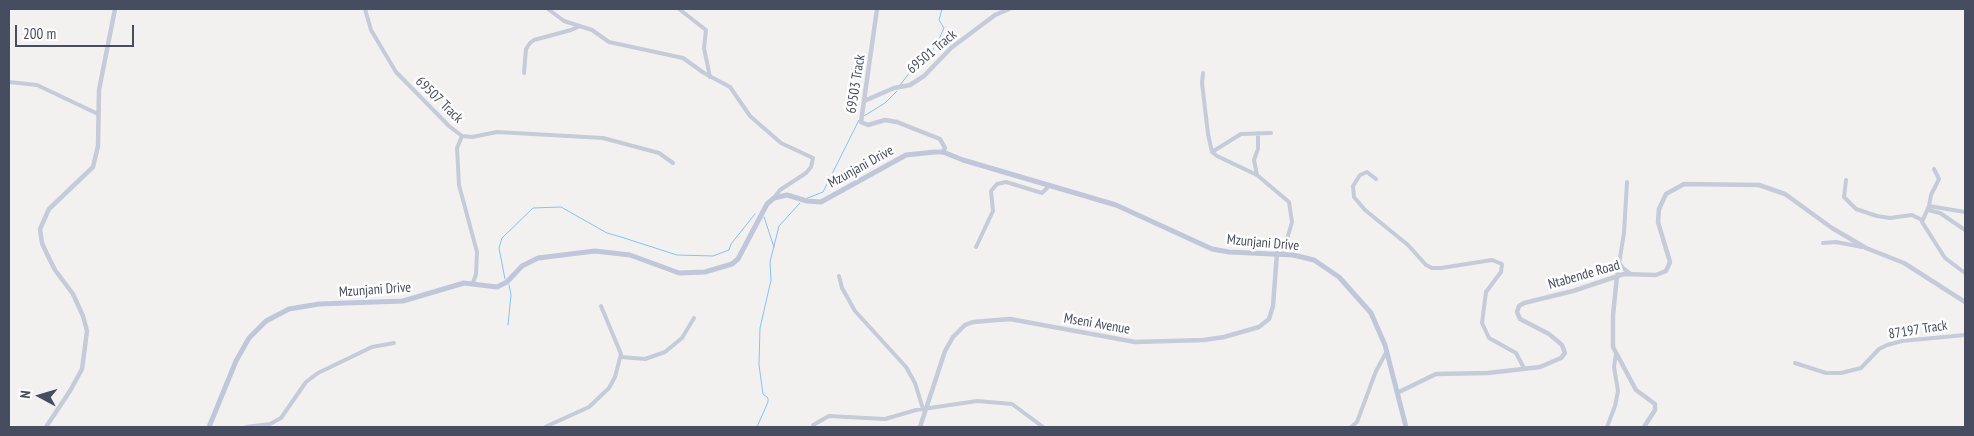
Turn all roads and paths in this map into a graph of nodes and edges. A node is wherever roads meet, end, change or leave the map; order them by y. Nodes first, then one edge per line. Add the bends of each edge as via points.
1 (115, 9) edge
2 (365, 9) edge
3 (548, 9) edge
4 (679, 9) edge
5 (877, 9) edge
6 (1009, 9) edge
7 (580, 26) junction
8 (524, 73) dead end
9 (1203, 73) dead end
10 (710, 77) junction
11 (9, 82) edge
12 (864, 101) junction
13 (98, 114) junction
14 (1258, 133) junction
15 (1271, 133) dead end
16 (462, 136) junction
17 (943, 152) junction
18 (1212, 152) junction
19 (673, 163) dead end
20 (1934, 169) dead end
21 (1257, 175) junction
22 (1376, 179) dead end
23 (1846, 180) dead end
24 (1627, 182) dead end
25 (1050, 185) junction
26 (774, 198) junction
27 (1929, 208) junction
28 (1965, 212) edge
29 (1922, 220) junction
30 (1965, 230) edge
31 (1823, 243) dead end
32 (976, 247) dead end
33 (1866, 248) junction
34 (1280, 253) junction
35 (1619, 262) junction
36 (1965, 273) edge
37 (1631, 274) junction
38 (839, 276) dead end
39 (1617, 276) junction
40 (473, 283) junction
41 (1965, 302) edge
42 (601, 306) dead end
43 (694, 318) dead end
44 (1965, 335) edge
45 (394, 343) dead end
46 (1387, 351) junction
47 (1616, 354) junction
48 (621, 357) junction
49 (1795, 363) dead end
50 (1524, 368) junction
51 (1399, 392) junction
52 (925, 409) junction
53 (813, 425) dead end
54 (46, 427) edge
55 (209, 427) edge
56 (246, 427) edge
57 (546, 427) edge
58 (920, 427) edge
59 (1043, 427) edge
60 (1352, 427) edge
61 (1406, 427) edge
62 (1607, 427) edge
63 (1644, 427) edge

1 - 13 street via 103,63
2 - 16 street, 69507 Track via 372,30 402,80
3 - 7 street via 564,21
4 - 10 street via 706,30 704,48
5 - 12 street, 69503 Track
6 - 12 street, 69501 Track via 995,15 951,48 924,76 910,85
7 - 8 street via 530,43 526,49
7 - 10 street via 609,42 683,58
9 - 18 street
10 - 26 street via 730,87 750,116 780,142 813,158 806,173 780,190
11 - 13 street via 37,85
12 - 17 street, 69503 Track via 862,123 897,122 940,139 945,148
13 - 54 street via 98,146 92,169 49,209 40,229 50,262 73,294 84,316 87,331 82,369
14 - 15 street
14 - 18 street via 1234,137
14 - 21 street via 1254,160
16 - 19 street, 69507 Track via 494,132 608,140 659,153
16 - 40 street via 457,148 458,185 477,252
17 - 25 main road, Mzunjani Drive
17 - 26 main road, Mzunjani Drive via 906,155 821,202 787,195
18 - 21 street
20 - 27 street via 1939,179
21 - 34 street via 1288,202 1292,222
22 - 50 street via 1367,172 1360,175 1352,186 1354,197 1426,265 1441,268 1492,260 1502,264 1502,271 1488,286 1482,323 1489,338 1516,353
23 - 29 street via 1844,196 1856,209 1877,216 1912,215
24 - 35 street via 1624,239
25 - 32 street via 1042,193 1006,182 996,184 991,191 993,211
25 - 34 main road, Mzunjani Drive via 1134,211 1212,249
26 - 40 main road, Mzunjani Drive via 761,214 742,254 722,268 679,273 630,255 595,251 538,258 522,266 507,282 497,287
27 - 28 street
27 - 29 street
27 - 30 street
29 - 36 street via 1924,229 1945,258
31 - 33 street
33 - 37 street, Ntabende Road via 1832,228 1794,199 1775,190 1759,185 1684,184 1666,194 1659,209 1658,222 1669,257 1668,269 1656,276
33 - 41 street, Ntabende Road via 1904,263
34 - 46 main road, Mzunjani Drive via 1314,260 1339,277 1371,313
34 - 52 street, Mseni Avenue via 1269,319 1259,327 1224,337 1135,342 1010,320 965,325 953,337 946,351
35 - 37 street
35 - 39 street
37 - 39 street, Ntabende Road
38 - 52 street via 855,311 906,367
39 - 47 street via 1612,334
39 - 50 street, Ntabende Road via 1521,304 1517,312 1520,319 1554,338 1565,351 1561,358 1550,364
40 - 55 main road, Mzunjani Drive via 460,283 403,301 307,305 274,316 249,338
42 - 48 street
43 - 48 street via 682,338 665,352 645,359
44 - 49 street, 87197 Track via 1887,345 1860,368 1841,373 1826,374
45 - 56 street via 372,348 318,373 306,382 281,418 270,424
46 - 51 main road, Mzunjani Drive
46 - 60 street
47 - 62 street via 1614,367 1618,392
47 - 63 street via 1636,390 1655,404 1655,412
48 - 57 street via 609,388 597,401
50 - 51 street, Ntabende Road via 1488,373 1436,374
51 - 61 main road, Mzunjani Drive
52 - 53 street via 885,420 829,416
52 - 58 street, Mseni Avenue
52 - 59 street via 976,401 1008,403

